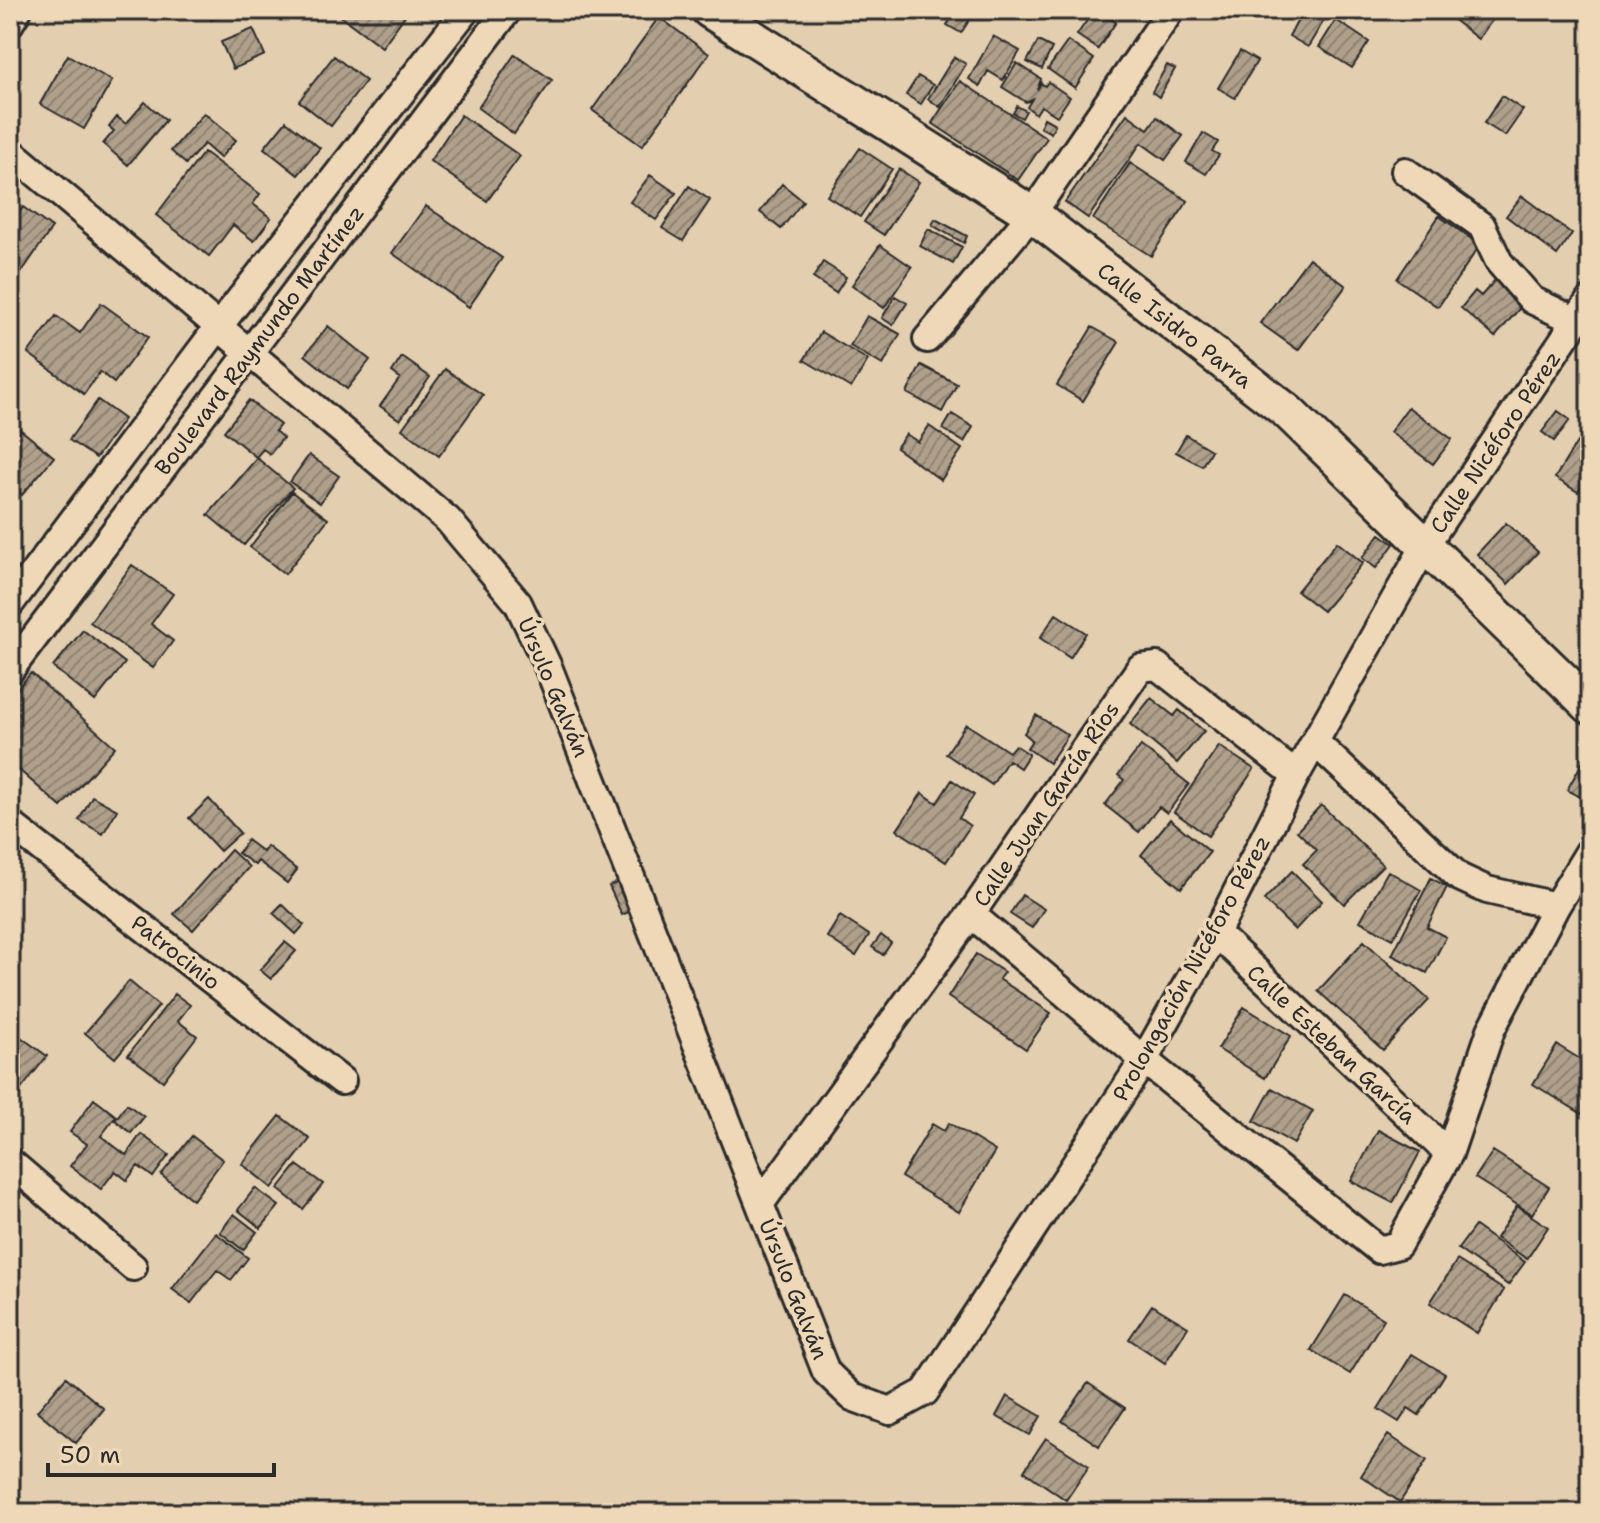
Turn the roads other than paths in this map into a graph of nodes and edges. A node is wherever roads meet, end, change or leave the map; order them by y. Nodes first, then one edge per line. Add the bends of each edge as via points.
1 (18, 10) edge
2 (466, 10) edge
3 (508, 10) edge
4 (709, 10) edge
5 (1171, 10) edge
6 (10, 23) edge
7 (10, 151) edge
8 (1405, 171) dead end
9 (1032, 214) junction
10 (1583, 311) edge
11 (219, 326) junction
12 (927, 339) dead end
13 (249, 353) junction
14 (1426, 544) junction
15 (10, 604) edge
16 (10, 670) edge
17 (1590, 706) edge
18 (1317, 744) junction
19 (1296, 775) junction
20 (10, 824) edge
21 (1590, 850) edge
22 (1556, 906) junction
23 (971, 914) junction
24 (1216, 933) junction
25 (1144, 1060) junction
26 (342, 1081) dead end
27 (1449, 1154) junction
28 (10, 1162) edge
29 (760, 1204) junction
30 (133, 1267) dead end
31 (852, 1397) joint

1 - 6 street
2 - 11 street, Boulevard Raymundo Martínez
3 - 13 street, Boulevard Raymundo Martínez
4 - 9 street, Calle Isidro Parra
5 - 9 street
7 - 11 street, Úrsulo Galván
8 - 10 street via 1482,226 1499,262 1532,300
9 - 12 street
9 - 14 street, Calle Isidro Parra via 1288,412
10 - 14 street, Calle Nicéforo Pérez
11 - 13 street, Úrsulo Galván
11 - 15 street, Boulevard Raymundo Martínez
13 - 16 street, Boulevard Raymundo Martínez
13 - 29 street, Úrsulo Galván via 448,520 518,603 549,669
14 - 17 street, Calle Isidro Parra
14 - 18 street, Prolongación Nicéforo Pérez
18 - 19 street, Prolongación Nicéforo Pérez
18 - 22 street via 1459,877 1487,890
19 - 23 street, Calle Juan García Ríos via 1157,666 1140,668
19 - 24 street, Prolongación Nicéforo Pérez
20 - 26 street, Patrocinio
21 - 22 street
22 - 27 street via 1491,1030
23 - 25 street, Calle Juan García Ríos
23 - 29 street
24 - 25 street, Prolongación Nicéforo Pérez
24 - 27 street, Calle Esteban García
25 - 27 street, Calle Juan García Ríos via 1379,1250 1398,1245
25 - 31 street, Prolongación Nicéforo Pérez via 925,1392 890,1411
28 - 30 street
29 - 31 street, Úrsulo Galván via 826,1372

